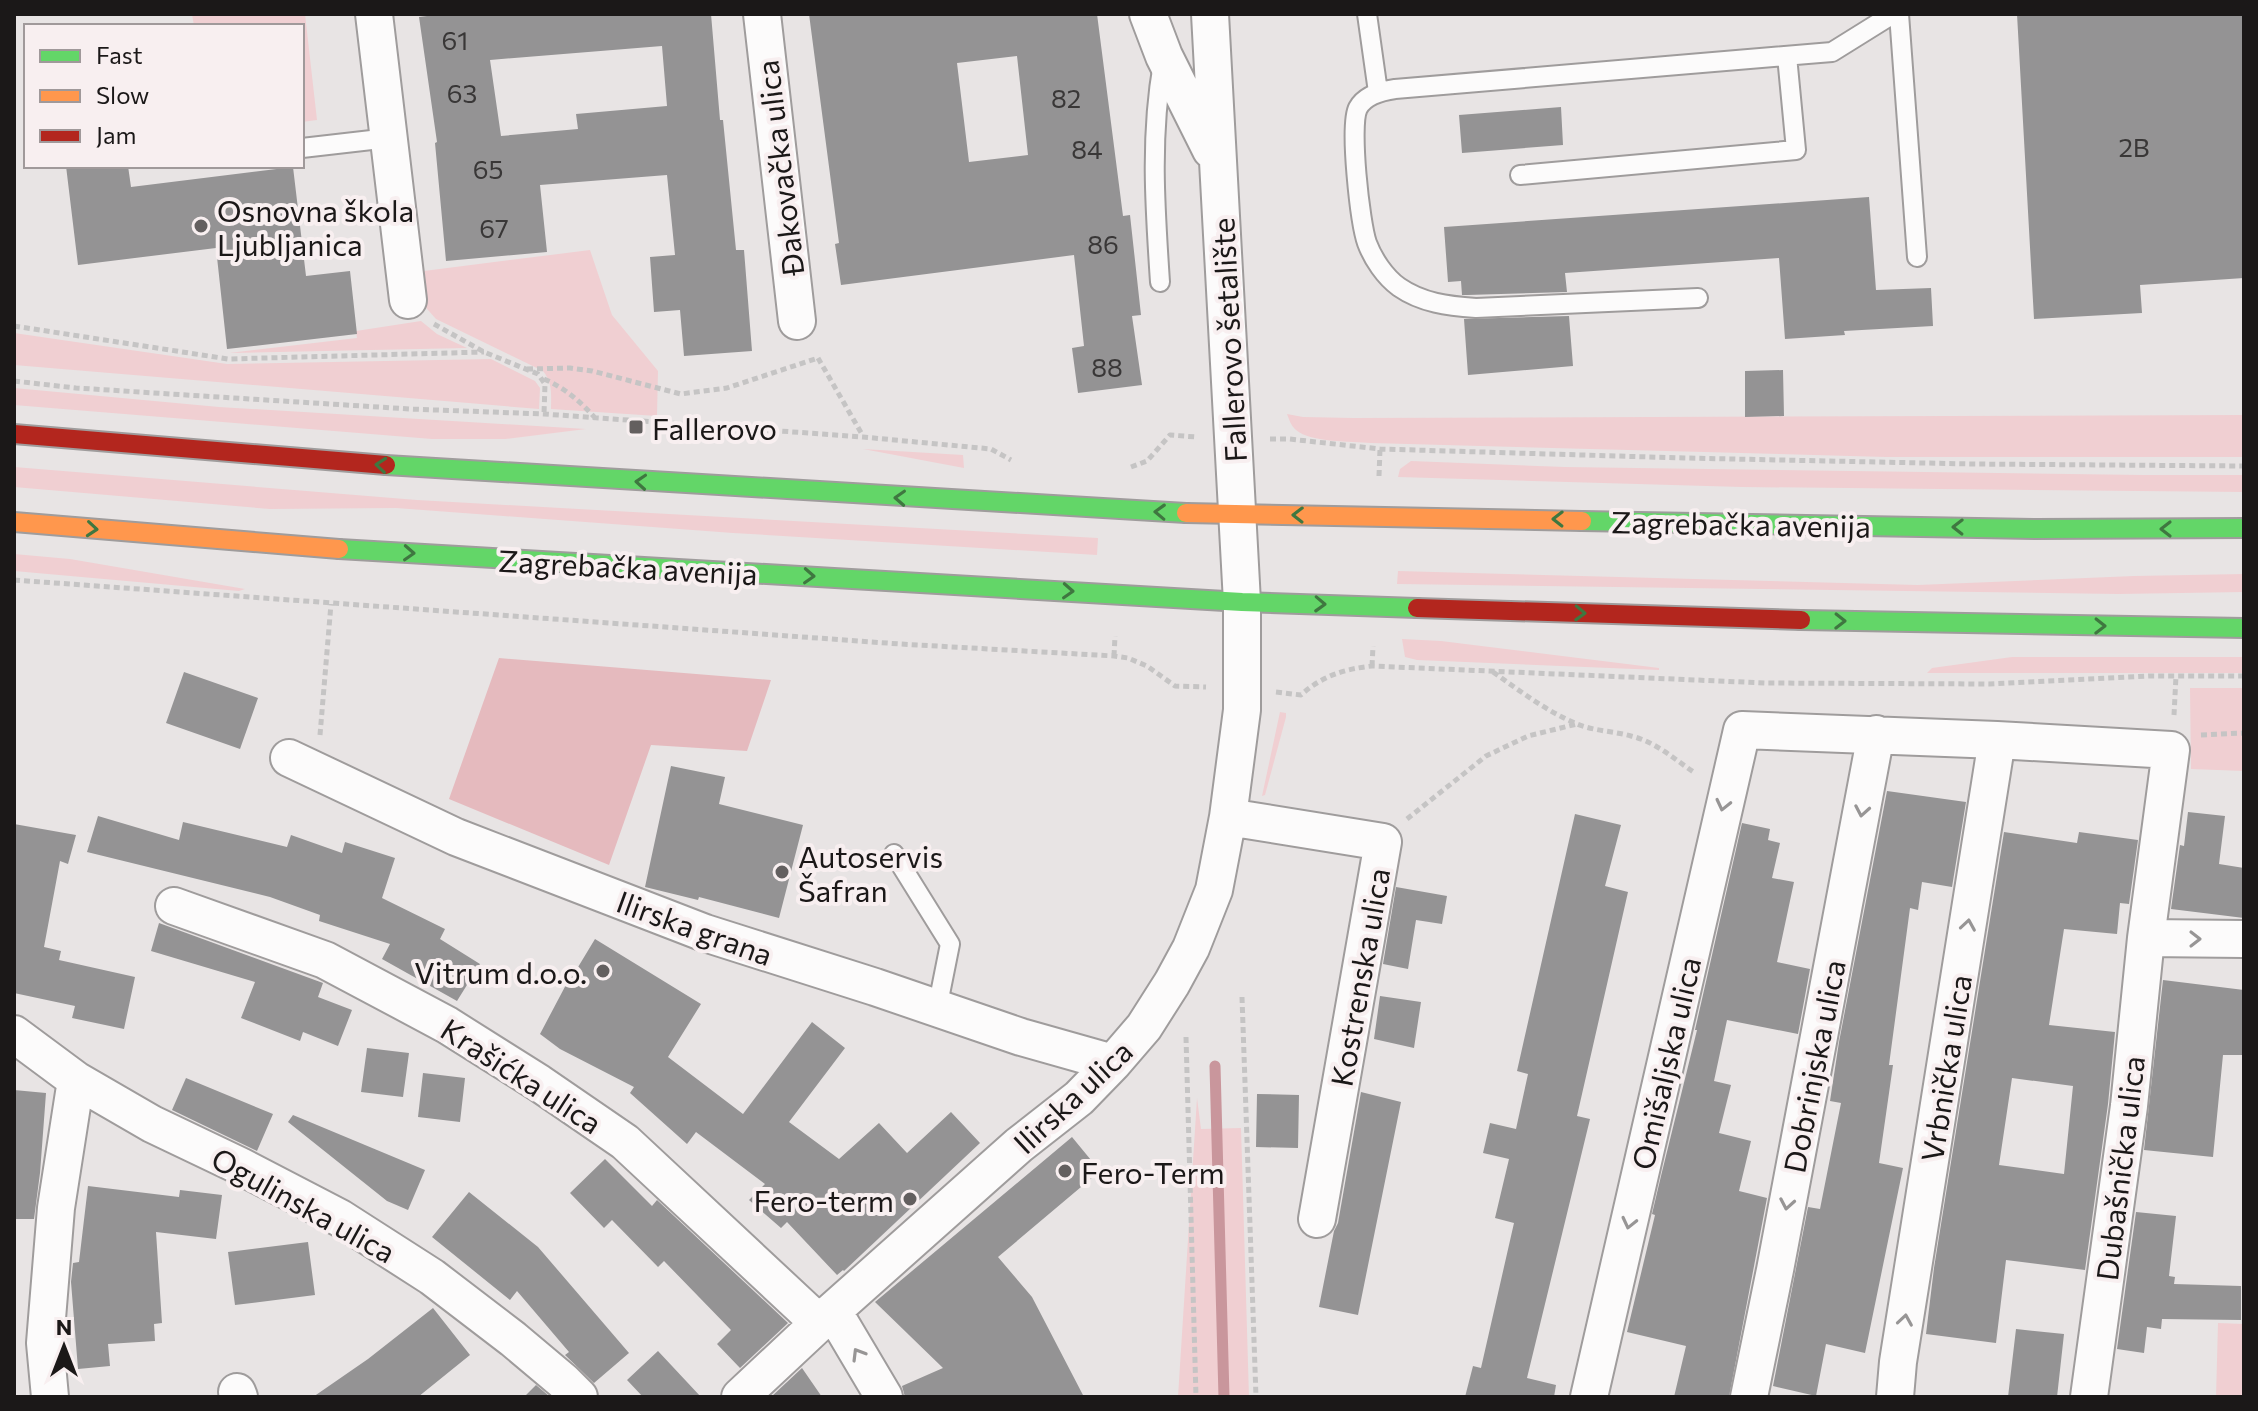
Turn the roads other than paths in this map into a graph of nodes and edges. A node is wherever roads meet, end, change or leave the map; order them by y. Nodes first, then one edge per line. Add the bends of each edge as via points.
1 (374, 14) edge
2 (762, 14) edge
3 (1148, 14) edge
4 (1210, 14) edge
5 (1367, 14) edge
6 (1896, 14) edge
7 (1164, 56) junction
8 (1787, 56) junction
9 (1378, 92) junction
10 (389, 138) junction
11 (304, 148) edge
12 (1219, 166) junction
13 (1520, 175) dead end
14 (1917, 257) dead end
15 (1160, 282) dead end
16 (1698, 298) dead end
17 (408, 300) road end
18 (797, 321) road end
19 (14, 434) edge
20 (1238, 515) junction
21 (14, 522) edge
22 (2244, 528) edge
23 (1242, 602) junction
24 (2244, 628) edge
25 (1876, 734) junction
26 (1997, 740) junction
27 (303, 764) road end
28 (1228, 817) junction
29 (894, 854) dead end
30 (174, 906) dead end
31 (2146, 938) junction
32 (2244, 939) edge
33 (937, 1009) junction
34 (14, 1034) edge
35 (1113, 1063) junction
36 (76, 1080) junction
37 (1317, 1219) dead end
38 (826, 1317) junction
39 (29, 1342) edge
40 (50, 1397) edge
41 (579, 1397) edge
42 (740, 1397) edge
43 (884, 1397) edge
44 (1589, 1397) edge
45 (1749, 1397) edge
46 (1895, 1397) edge
47 (2089, 1397) edge

1 - 10 street
2 - 18 street, Đakovačka ulica
3 - 7 street, Fallerovo šetalište
4 - 12 street, Fallerovo šetalište
5 - 9 lane
6 - 8 lane via 1832,52
6 - 14 lane
7 - 12 street, Fallerovo šetalište
7 - 15 lane via 1154,129
8 - 9 lane
8 - 13 lane via 1796,150
9 - 16 lane via 1362,102 1354,118 1362,222 1378,265 1397,286 1421,300 1476,308
10 - 11 lane
10 - 17 street
12 - 20 street, Fallerovo šetalište
20 -> 19 main road, Zagrebačka avenija via 450,470
22 -> 20 main road, Zagrebačka avenija
20 - 23 street
21 -> 23 main road, Zagrebačka avenija via 304,547
23 -> 24 main road, Zagrebačka avenija
23 - 28 street, Ilirska ulica via 1242,710
25 - 26 street
25 -> 44 street, Omišaljska ulica via 1742,730
25 -> 45 street, Dobrinjska ulica
26 - 31 street, Dubašnička ulica via 2171,750
46 -> 26 street, Vrbnička ulica
27 - 33 street, Ilirska grana via 456,837 705,933
28 - 35 street, Ilirska ulica via 1214,890 1191,948 1144,1027
28 - 37 street, Kostrenska ulica via 1383,842
29 - 33 lane via 950,944
30 - 38 street, Krašićka ulica via 325,960 447,1025 625,1142
31 -> 32 street
31 - 47 street, Dubašnička ulica
33 - 35 street, Ilirska grana
34 - 36 street, Ogulinska ulica
35 - 38 street, Ilirska ulica
36 - 39 street
36 - 41 street, Ogulinska ulica via 340,1218 432,1277
38 - 42 street, Ilirska ulica
43 -> 38 street, Krašićka ulica
39 - 40 street

